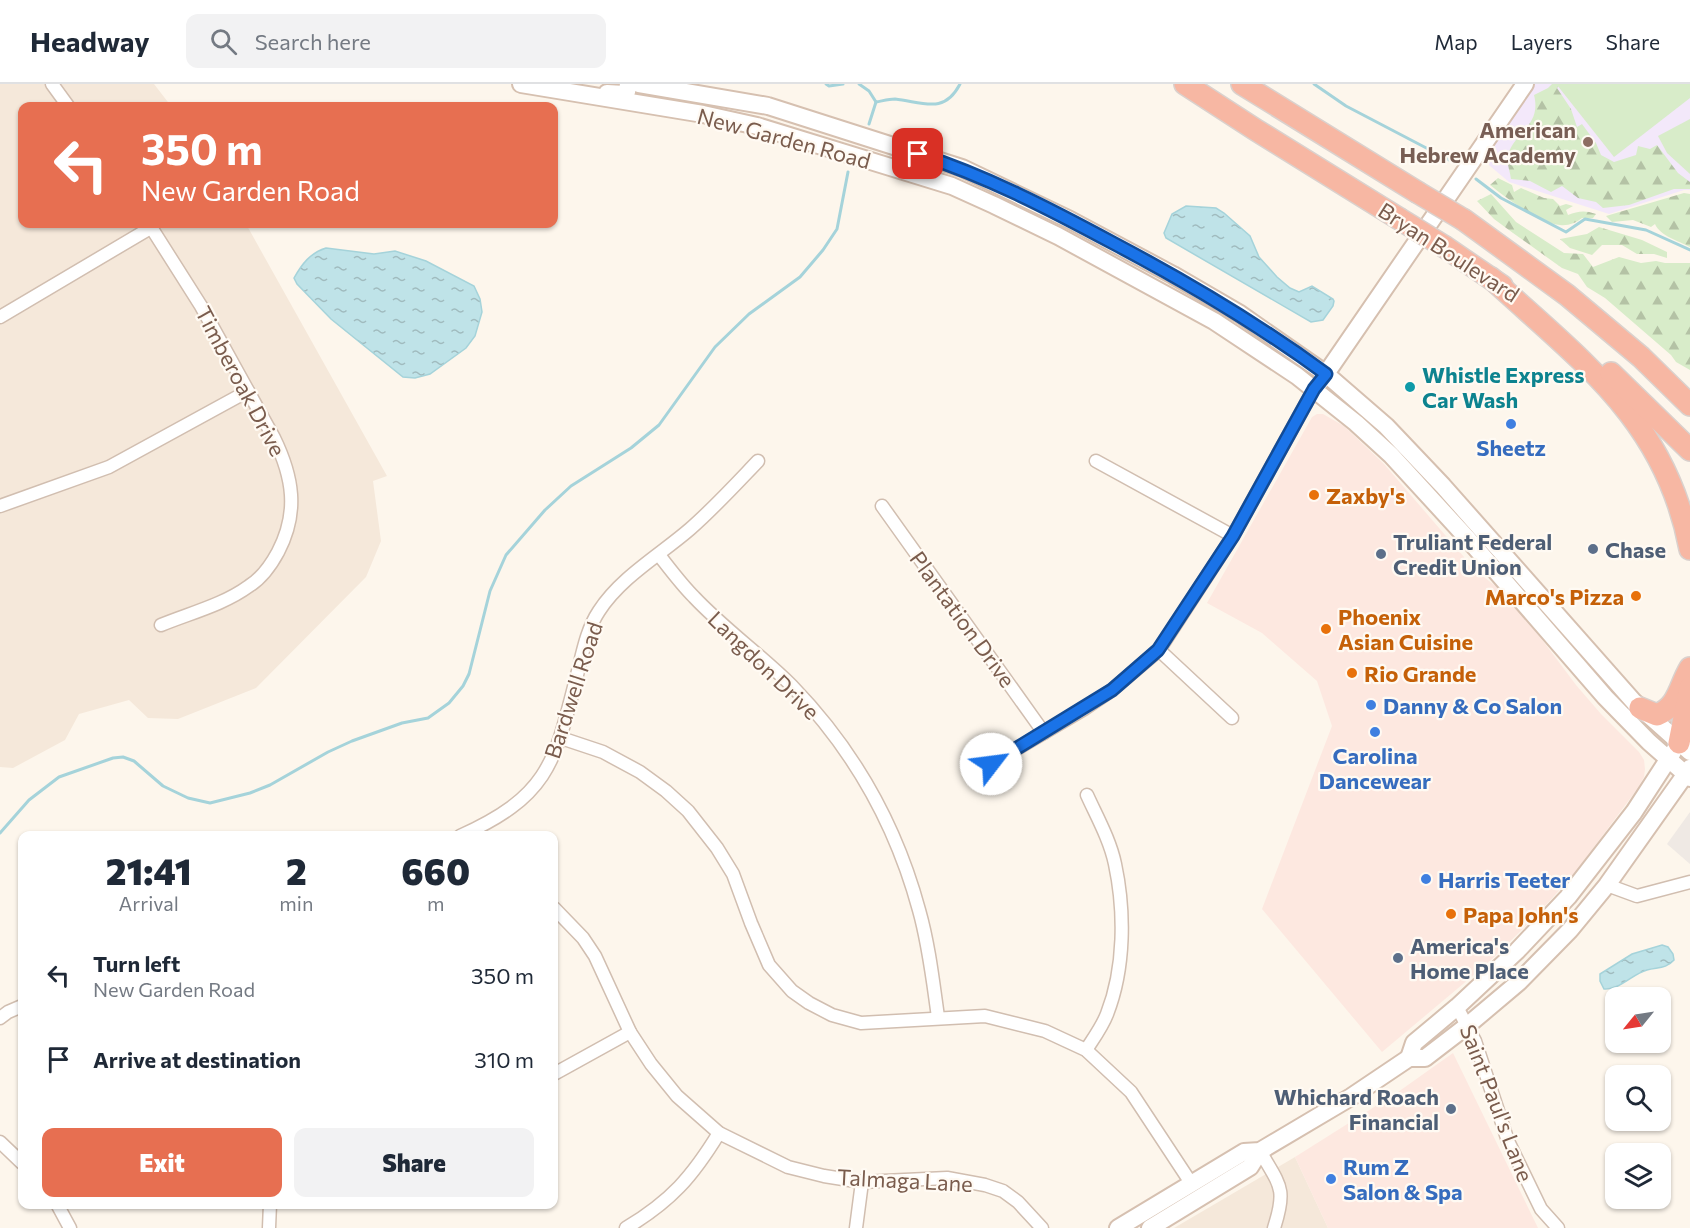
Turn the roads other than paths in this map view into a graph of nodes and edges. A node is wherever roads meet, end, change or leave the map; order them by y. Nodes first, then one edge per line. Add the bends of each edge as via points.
1 (52, 84) edge
2 (521, 84) edge
3 (628, 84) edge
4 (639, 84) edge
5 (1185, 84) edge
6 (1242, 84) edge
7 (1525, 84) edge
8 (683, 92) junction
9 (579, 95) junction
10 (65, 102) edge
11 (747, 103) junction
12 (638, 104) junction
13 (703, 114) junction
14 (146, 228) edge
15 (153, 228) edge
16 (1092, 254) junction
17 (1155, 265) junction
18 (1491, 278) junction
19 (0, 317) edge
20 (1641, 357) junction
21 (1326, 374) junction
22 (1314, 389) junction
23 (248, 391) junction
24 (1690, 398) edge
25 (1690, 405) edge
26 (1690, 450) edge
27 (759, 461) dead end
28 (1096, 461) dead end
29 (0, 506) edge
30 (882, 506) dead end
31 (1233, 536) junction
32 (1690, 549) edge
33 (659, 555) junction
34 (161, 625) dead end
35 (1158, 650) junction
36 (1690, 668) edge
37 (1690, 687) edge
38 (1640, 708) junction
39 (1232, 718) dead end
40 (1044, 733) junction
41 (561, 738) junction
42 (1679, 752) edge
43 (991, 764) dead end
44 (1689, 773) edge
45 (1087, 795) dead end
46 (484, 831) edge
47 (1690, 882) edge
48 (1607, 885) junction
49 (1574, 889) junction
50 (558, 912) edge
51 (1517, 951) junction
52 (1544, 956) junction
53 (1519, 982) junction
54 (18, 1007) edge
55 (1457, 1007) junction
56 (938, 1017) junction
57 (0, 1018) edge
58 (1468, 1025) junction
59 (630, 1032) junction
60 (1086, 1050) junction
61 (1409, 1058) junction
62 (558, 1072) edge
63 (719, 1133) junction
64 (0, 1142) edge
65 (1260, 1151) junction
66 (18, 1159) edge
67 (862, 1182) junction
68 (1191, 1182) junction
69 (60, 1209) edge
70 (270, 1209) edge
71 (70, 1228) edge
72 (269, 1228) edge
73 (626, 1228) edge
74 (856, 1228) edge
75 (1042, 1228) edge
76 (1118, 1228) edge
77 (1150, 1228) edge
78 (1274, 1228) edge
79 (1558, 1228) edge

1 - 10 street
2 - 9 main road, New Garden Road
3 - 9 main road via 624,94
4 - 8 main road, New Garden Road
5 - 18 highway, Bryan Boulevard, bridge
6 - 20 highway, Bryan Boulevard, bridge via 1464,220 1567,295
7 - 21 main road
8 - 11 main road, New Garden Road
8 - 12 main road via 664,96 643,94
9 - 12 main road, New Garden Road
11 - 13 main road via 744,115 713,111
11 - 17 main road, New Garden Road via 807,117 962,168
12 - 13 main road, New Garden Road
13 - 16 main road, New Garden Road via 768,129 952,186
14 - 19 street
15 - 23 street, Timberoak Drive
16 - 17 main road via 1097,246 1128,260
16 - 22 main road, New Garden Road via 1214,321
17 - 21 main road, New Garden Road via 1240,314
18 - 26 highway, Bryan Boulevard via 1571,337
18 - 32 highway via 1594,371 1630,412 1669,476
20 - 24 highway
20 - 25 highway, Bryan Boulevard
21 - 22 main road
21 - 38 main road, New Garden Road via 1425,466
22 - 31 street
22 - 42 main road, New Garden Road via 1391,455 1605,697
23 - 29 street via 109,467
23 - 34 street, Timberoak Drive via 290,478 292,502 285,538 266,571 248,588
27 - 33 street, Bardwell Road
28 - 31 street
30 - 40 street, Plantation Drive
31 - 35 street
33 - 41 street, Bardwell Road via 611,595 598,612 588,634
33 - 56 street, Langdon Drive via 692,596 791,686 851,758 890,829 906,868 922,922
35 - 39 street
35 - 40 street via 1112,690
36 - 38 highway via 1668,709 1657,715
37 - 42 highway
38 - 42 main road, New Garden Road
40 - 43 street
41 - 46 street, Bardwell Road via 545,774 522,801
41 - 56 street via 603,752 640,772 688,811 733,874 769,965 792,992 832,1015 861,1023
42 - 44 main road, New Garden Road
42 - 49 main road
44 - 48 main road
45 - 60 street via 1115,862 1122,909 1119,968 1107,1015
47 - 48 street via 1637,896
48 - 52 main road
49 - 51 main road
49 - 52 main road via 1561,920 1546,939
50 - 59 street, Talmaga Lane via 595,956
51 - 53 main road via 1522,966
51 - 55 main road
52 - 53 main road
53 - 58 main road
54 - 57 street
55 - 58 street, Saint Paul's Lane
55 - 61 main road via 1414,1043
56 - 60 street via 985,1016 1011,1021 1046,1031
58 - 61 main road via 1425,1058
58 - 79 street, Saint Paul's Lane via 1508,1141 1538,1203
59 - 62 street
59 - 63 street, Talmaga Lane via 677,1096
60 - 68 street via 1131,1092
61 - 65 main road
63 - 67 street, Talmaga Lane via 788,1167
63 - 73 street via 682,1186
64 - 66 street
65 - 68 main road via 1244,1152
65 - 77 main road via 1251,1167
65 - 78 street via 1282,1197
67 - 74 street
67 - 75 street, Talmaga Lane via 947,1178 970,1181 1003,1191
68 - 76 main road
69 - 71 street
70 - 72 street

